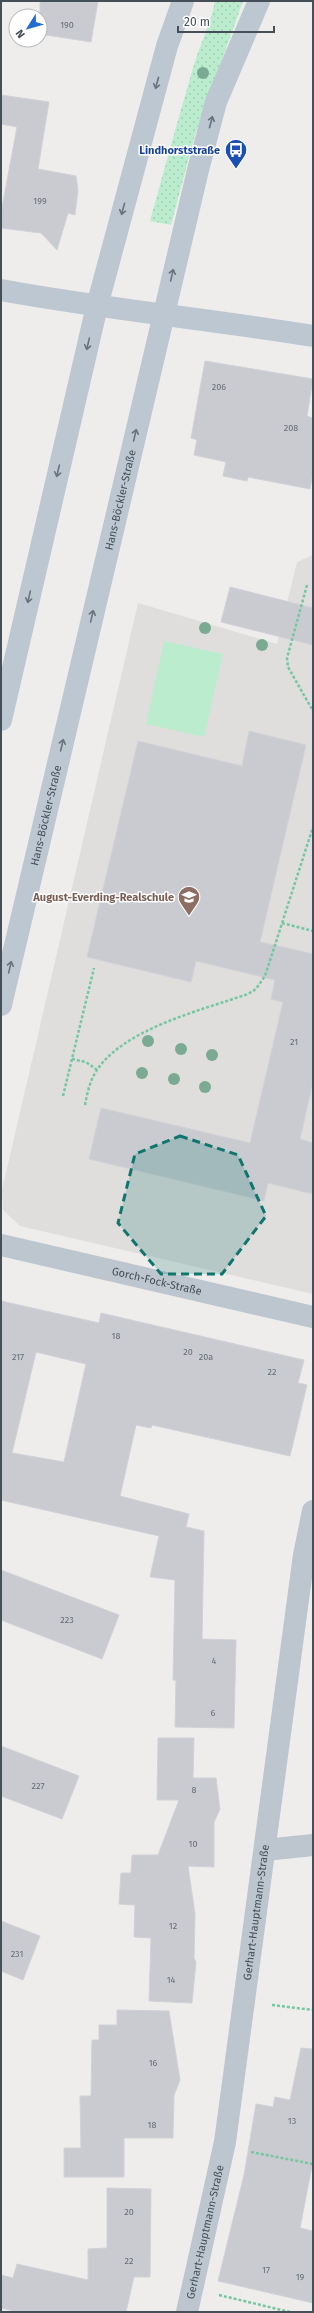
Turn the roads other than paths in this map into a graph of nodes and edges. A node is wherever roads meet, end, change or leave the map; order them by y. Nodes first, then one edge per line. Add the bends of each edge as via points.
1 (183, 1) edge
2 (259, 1) edge
3 (1, 290) edge
4 (97, 306) junction
5 (163, 313) junction
6 (313, 336) edge
7 (1, 720) edge
8 (1, 1004) edge
9 (1, 1245) edge
10 (313, 1317) edge
11 (313, 1511) edge
12 (313, 1845) edge
13 (265, 1850) junction
14 (187, 2312) edge

1 -> 4 main road via 167,46
5 -> 2 main road, Hans-Böckler-Straße via 216,102
3 - 4 main road
4 - 5 main road
4 -> 7 main road
5 - 6 main road
8 -> 5 main road, Hans-Böckler-Straße
9 - 10 street, Gorch-Fock-Straße
11 - 13 street, Gerhart-Hauptmann-Straße via 304,1555
12 - 13 street
13 - 14 street, Gerhart-Hauptmann-Straße via 223,2147

